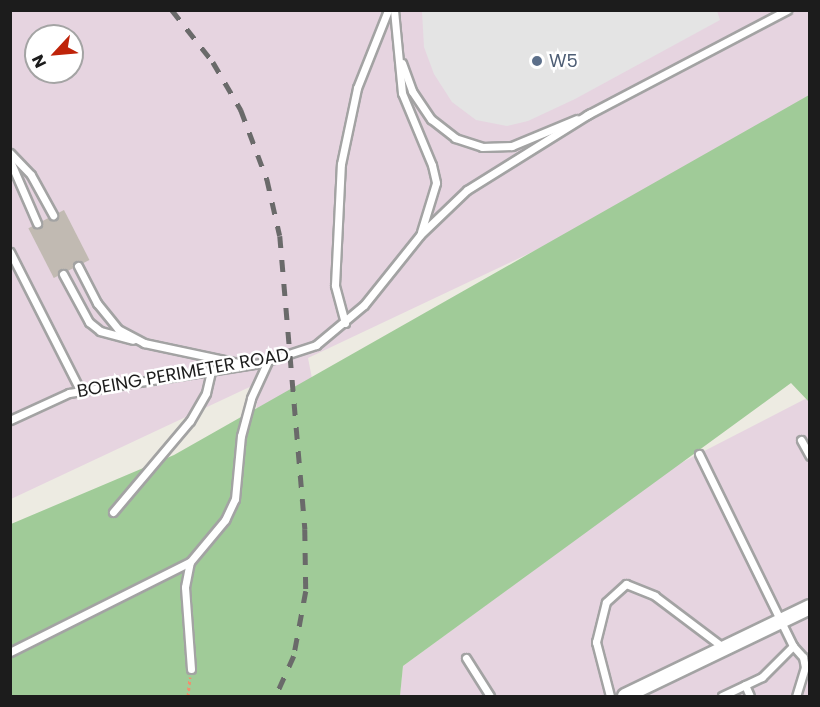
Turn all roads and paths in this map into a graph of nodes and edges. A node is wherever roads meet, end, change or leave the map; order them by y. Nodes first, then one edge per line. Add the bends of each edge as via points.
1 (388, 10) edge
2 (394, 10) edge
3 (787, 10) edge
4 (402, 63) junction
5 (590, 113) junction
6 (10, 153) edge
7 (10, 161) edge
8 (53, 216) dead end
9 (37, 223) dead end
10 (420, 235) junction
11 (10, 252) edge
12 (78, 266) dead end
13 (63, 274) dead end
14 (345, 323) junction
15 (144, 344) junction
16 (268, 361) junction
17 (248, 365) junction
18 (211, 370) junction
19 (80, 390) junction
20 (10, 420) edge
21 (801, 440) dead end
22 (699, 454) dead end
23 (810, 456) edge
24 (113, 512) dead end
25 (190, 562) junction
26 (810, 607) edge
27 (782, 621) junction
28 (793, 646) junction
29 (724, 648) junction
30 (10, 652) edge
31 (466, 658) dead end
32 (191, 669) joint
33 (745, 685) junction
34 (188, 696) edge
35 (490, 696) edge
36 (610, 696) edge
37 (625, 696) edge
38 (722, 696) edge
39 (750, 696) edge
40 (796, 696) edge

1 - 14 lane via 357,88 341,164 335,285
2 - 4 lane, BOEING PERIMETER ROAD
3 - 5 lane, BOEING PERIMETER ROAD
4 - 5 lane, BOEING PERIMETER ROAD via 412,91 431,119 455,138 482,147 512,146
4 - 10 lane, BOEING PERIMETER ROAD via 402,93 436,183
5 - 10 lane, BOEING PERIMETER ROAD via 467,190
6 - 8 lane via 32,175
7 - 9 lane
10 - 14 lane, BOEING PERIMETER ROAD
11 - 19 lane
12 - 15 lane via 97,303 118,329
13 - 15 lane via 89,322 100,331
14 - 16 lane, BOEING PERIMETER ROAD via 316,345
15 - 17 lane
16 - 17 lane, BOEING PERIMETER ROAD
16 - 25 lane via 251,398 241,436 235,499 225,520
17 - 18 lane, BOEING PERIMETER ROAD
18 - 19 lane, BOEING PERIMETER ROAD
18 - 24 lane via 206,393 190,421
19 - 20 lane, BOEING PERIMETER ROAD
21 - 23 lane
22 - 27 lane
25 - 30 lane
25 - 32 lane via 185,587
26 - 27 street
27 - 28 lane
27 - 29 street
28 - 33 lane via 762,676
28 - 40 lane via 803,657 805,667
29 - 36 lane via 655,596 635,584 626,584 606,602 596,642
29 - 37 street
31 - 35 lane
32 - 34 path
33 - 38 lane
33 - 39 lane

